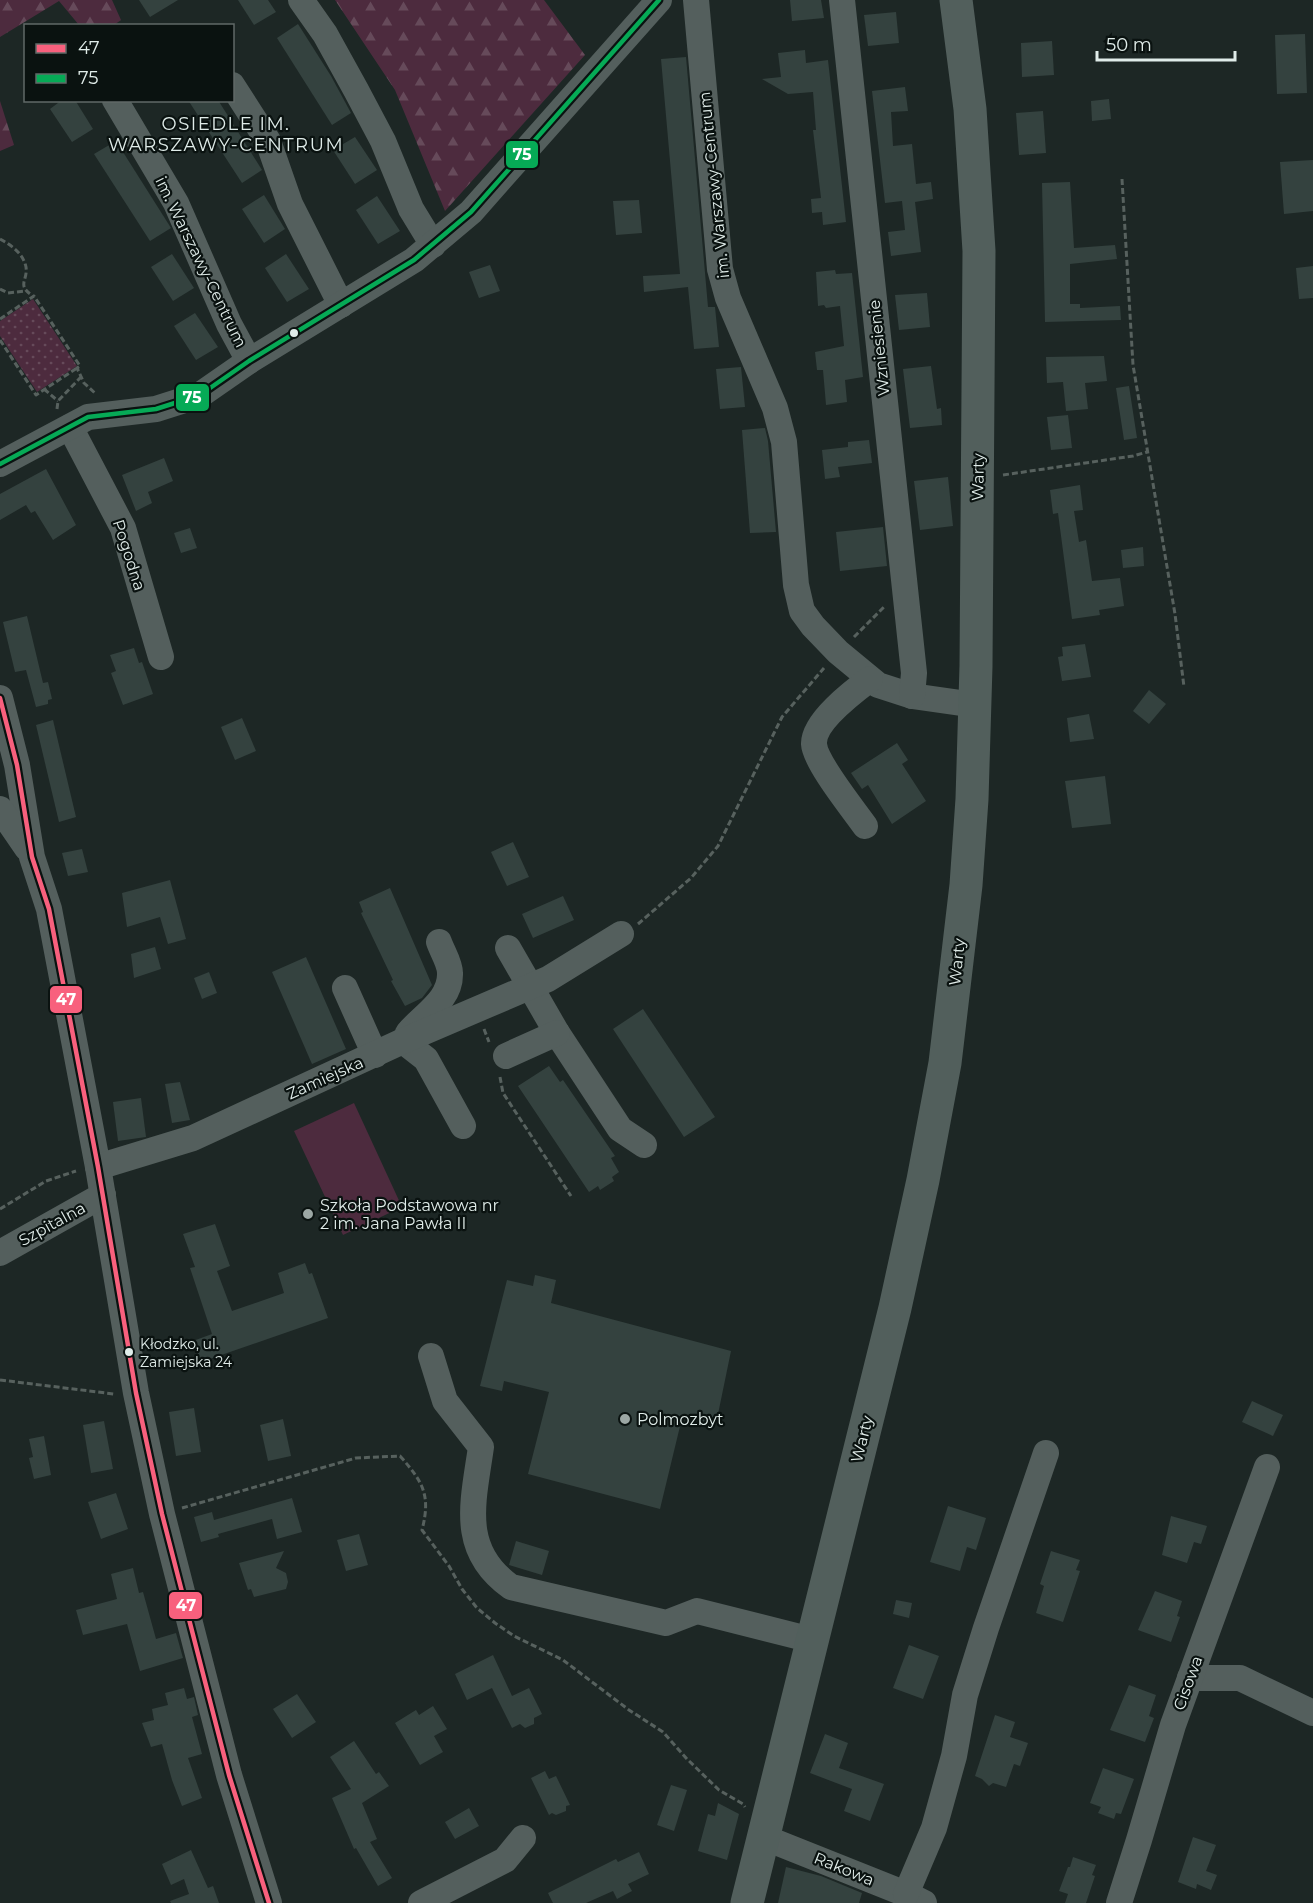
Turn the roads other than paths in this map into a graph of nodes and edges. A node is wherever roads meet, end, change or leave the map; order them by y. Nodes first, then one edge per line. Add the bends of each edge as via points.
1 (302, 0) edge
2 (659, 0) edge
3 (696, 0) edge
4 (842, 0) edge
5 (956, 0) edge
6 (234, 88) edge
7 (116, 102) edge
8 (433, 245) junction
9 (341, 305) junction
10 (249, 361) junction
11 (70, 426) junction
12 (0, 464) edge
13 (161, 657) dead end
14 (870, 679) junction
15 (912, 696) junction
16 (0, 698) edge
17 (975, 705) junction
18 (18, 765) junction
19 (0, 784) edge
20 (0, 809) edge
21 (865, 826) dead end
22 (32, 857) junction
23 (621, 934) road end
24 (439, 942) dead end
25 (508, 948) dead end
26 (539, 983) junction
27 (345, 988) dead end
28 (556, 1033) junction
29 (403, 1041) junction
30 (375, 1055) junction
31 (500, 1060) road end
32 (463, 1126) dead end
33 (644, 1145) dead end
34 (98, 1165) junction
35 (103, 1195) junction
36 (0, 1253) edge
37 (431, 1356) dead end
38 (1046, 1453) dead end
39 (1267, 1467) dead end
40 (812, 1640) junction
41 (1190, 1678) junction
42 (1313, 1713) edge
43 (764, 1837) junction
44 (523, 1838) dead end
45 (915, 1898) edge
46 (269, 1903) edge
47 (421, 1903) edge
48 (747, 1903) edge
49 (1119, 1903) edge

1 - 8 street via 356,90 383,141 411,209
2 - 8 street, im. Warszawy-Centrum via 471,212
3 - 14 street, im. Warszawy-Centrum via 720,269 784,442 796,585 802,611 838,652
4 - 15 street, Wzniesienie via 914,673
5 - 17 main road, Warty via 978,210
6 - 9 street via 268,141 290,204
7 - 10 street, im. Warszawy-Centrum via 176,203
8 - 9 street, im. Warszawy-Centrum
9 - 10 street, im. Warszawy-Centrum
10 - 11 street, im. Warszawy-Centrum via 200,395 156,409 88,417
11 - 12 street, im. Warszawy-Centrum
11 - 13 street, Pogodna via 123,528
14 - 15 street, im. Warszawy-Centrum
14 - 21 street via 825,720 814,741 817,756
15 - 17 street, im. Warszawy-Centrum
16 - 18 street
17 - 40 main road, Warty via 966,885 934,1124 897,1298
18 - 19 street via 11,778
18 - 22 street
20 - 22 street
22 - 34 street via 49,909
23 - 26 street, Zamiejska
24 - 29 street via 450,972 447,990
25 - 26 street
26 - 28 street
26 - 29 street, Zamiejska
27 - 30 street
28 - 31 street
28 - 33 street via 620,1129
29 - 30 street, Zamiejska
29 - 32 street via 426,1059
30 - 34 street, Zamiejska via 193,1138
34 - 35 street
35 - 36 street, Szpitalna
35 - 46 street via 136,1393 162,1514 229,1775
37 - 40 street via 445,1401 481,1447 474,1497 474,1535 485,1563 496,1576 512,1587 666,1623 696,1611
38 - 45 street via 965,1695 954,1756
39 - 41 street, Cisowa
40 - 43 main road, Warty
41 - 42 street via 1240,1678
41 - 49 street, Cisowa
43 - 45 street, Rakowa
43 - 48 main road, Warty
44 - 47 street via 505,1860

